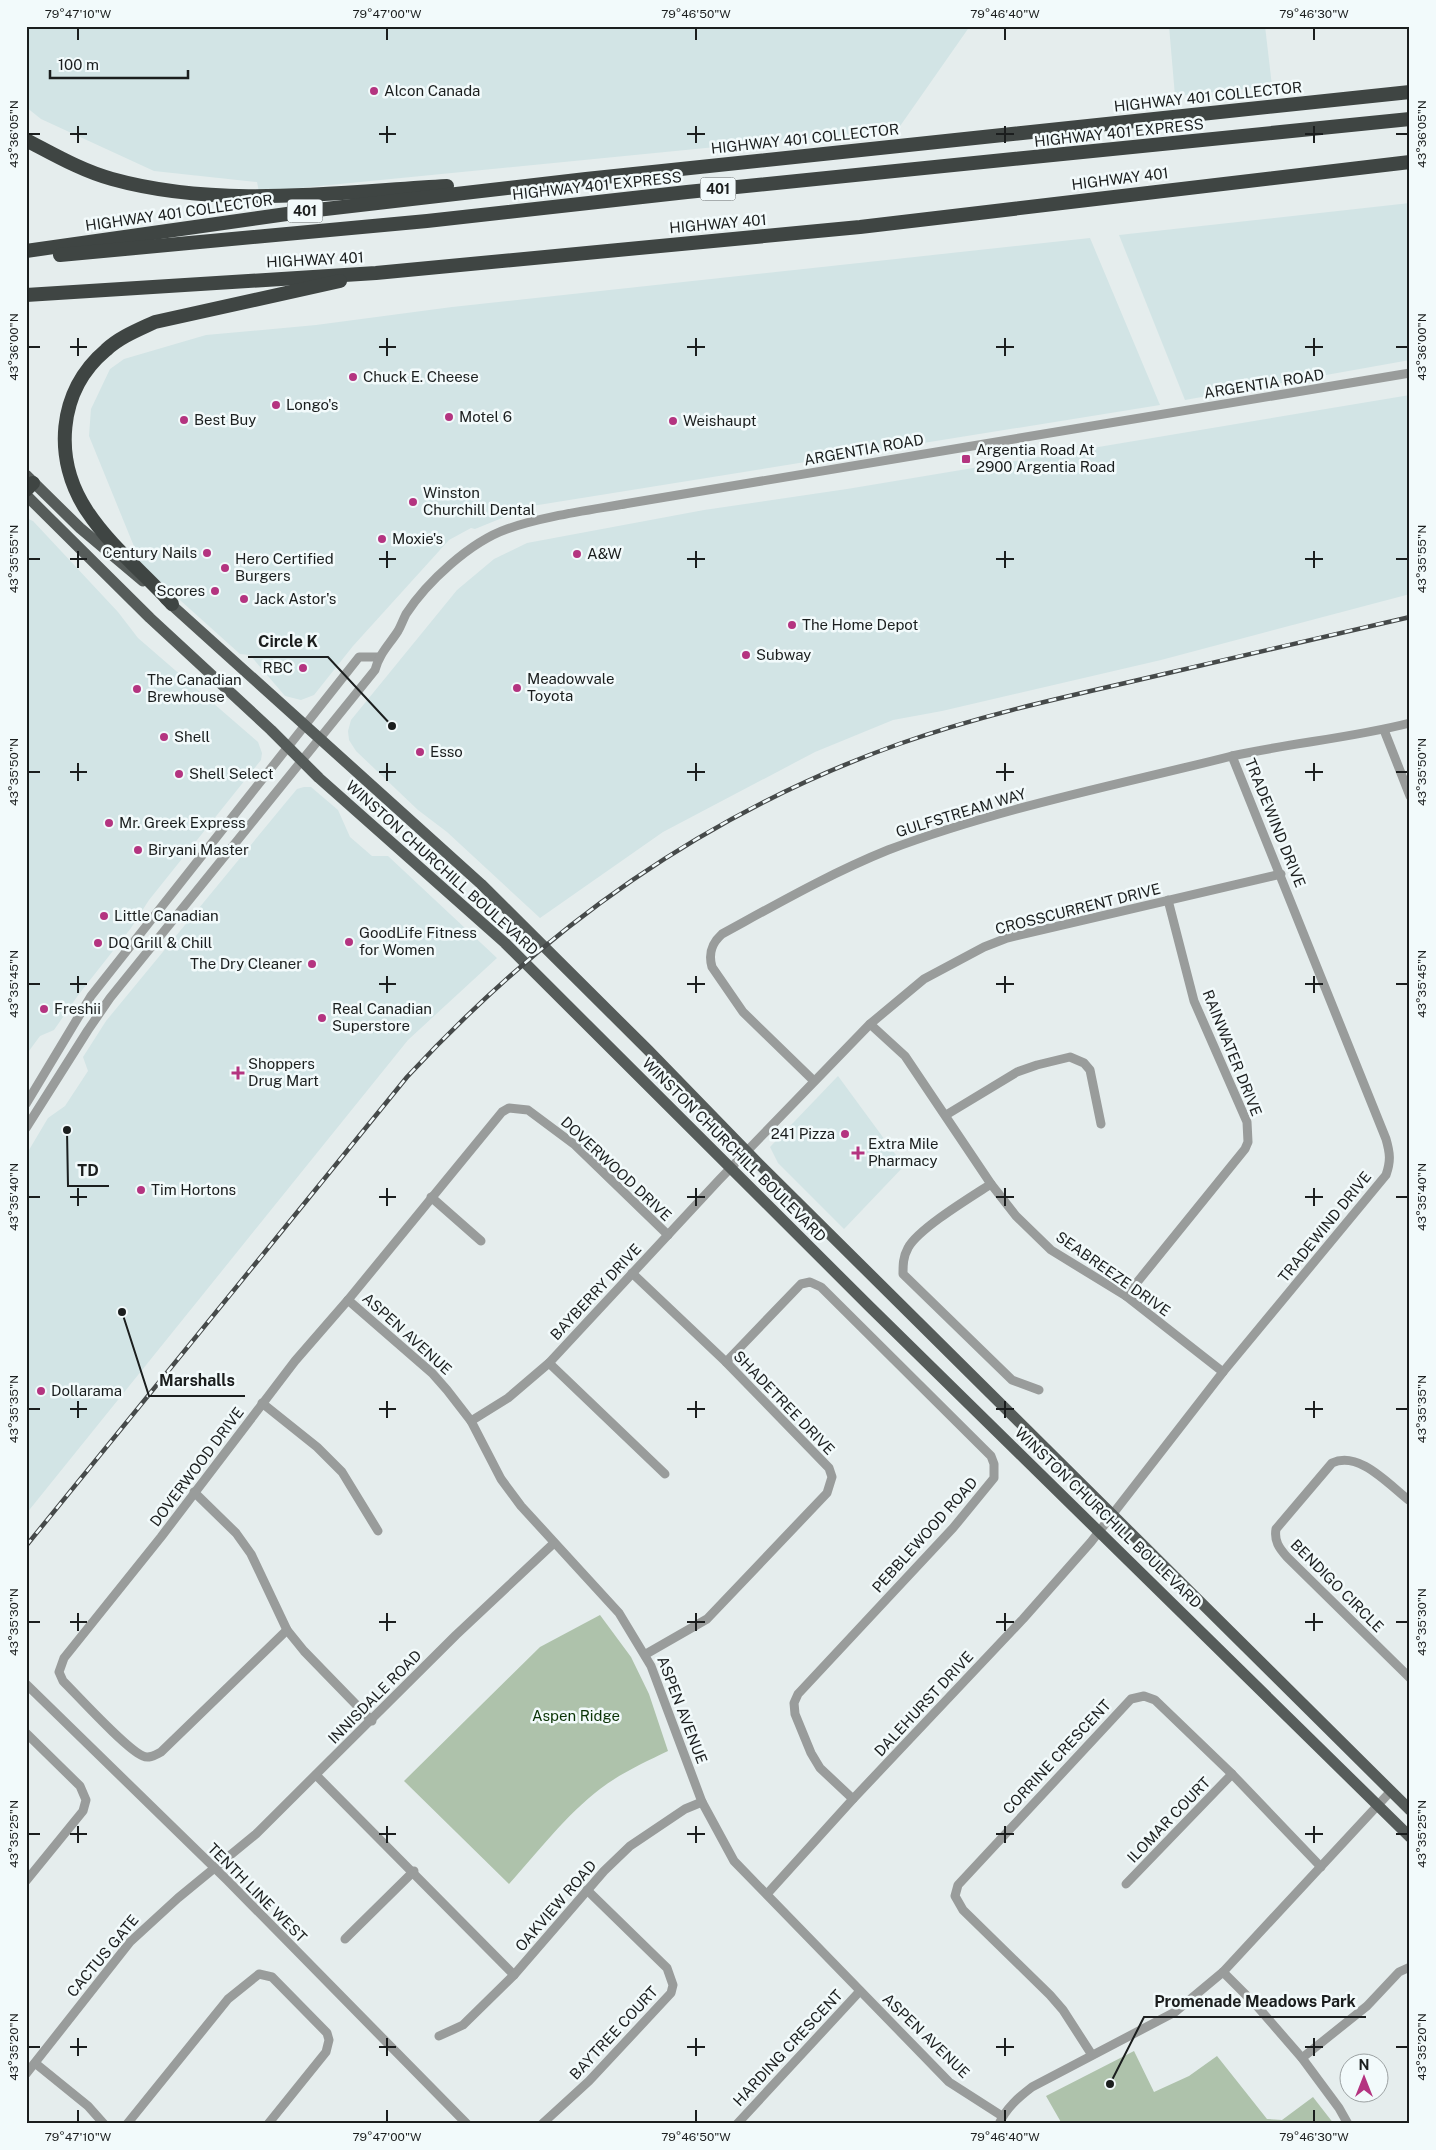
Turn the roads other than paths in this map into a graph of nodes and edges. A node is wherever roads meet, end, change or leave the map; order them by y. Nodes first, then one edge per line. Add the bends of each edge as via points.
1 (1410, 92) edge
2 (1410, 119) edge
3 (26, 140) edge
4 (1410, 162) edge
5 (586, 179) junction
6 (26, 251) edge
7 (26, 259) edge
8 (376, 273) junction
9 (26, 295) edge
10 (1410, 373) edge
11 (29, 482) edge
12 (26, 495) edge
13 (172, 604) junction
14 (378, 657) junction
15 (1410, 723) edge
16 (305, 724) junction
17 (1384, 730) junction
18 (321, 738) junction
19 (287, 746) junction
20 (1232, 756) junction
21 (302, 761) junction
22 (1410, 796) edge
23 (1281, 874) junction
24 (1168, 900) junction
25 (870, 1024) junction
26 (814, 1081) junction
27 (26, 1104) edge
28 (946, 1115) junction
29 (1101, 1124) dead end
30 (26, 1128) edge
31 (747, 1151) junction
32 (730, 1168) junction
33 (991, 1184) junction
34 (430, 1197) junction
35 (668, 1235) junction
36 (481, 1241) dead end
37 (632, 1273) junction
38 (1126, 1296) junction
39 (348, 1300) junction
40 (726, 1362) junction
41 (549, 1363) junction
42 (1223, 1372) junction
43 (1039, 1390) dead end
44 (262, 1404) junction
45 (471, 1421) junction
46 (665, 1474) dead end
47 (194, 1492) junction
48 (1410, 1501) edge
49 (1112, 1514) junction
50 (378, 1531) dead end
51 (1100, 1531) junction
52 (554, 1543) junction
53 (287, 1630) junction
54 (646, 1654) junction
55 (1410, 1678) edge
56 (26, 1684) edge
57 (372, 1721) junction
58 (26, 1733) edge
59 (1232, 1774) junction
60 (316, 1775) junction
61 (1391, 1790) junction
62 (853, 1799) junction
63 (702, 1802) junction
64 (1378, 1806) junction
65 (1410, 1810) edge
66 (1410, 1837) edge
67 (1321, 1867) junction
68 (213, 1868) junction
69 (414, 1871) junction
70 (26, 1881) edge
71 (1126, 1884) dead end
72 (587, 1890) junction
73 (768, 1894) junction
74 (345, 1939) dead end
75 (1410, 1967) edge
76 (1223, 1972) junction
77 (514, 1975) junction
78 (860, 1991) junction
79 (439, 2036) dead end
80 (1092, 2055) junction
81 (1302, 2058) junction
82 (35, 2062) junction
83 (26, 2074) edge
84 (1001, 2120) edge
85 (104, 2124) edge
86 (127, 2124) edge
87 (268, 2124) edge
88 (468, 2124) edge
89 (542, 2124) edge
90 (737, 2124) edge
91 (1348, 2124) edge

1 - 5 highway, HIGHWAY 401 COLLECTOR / 401
2 - 7 highway, HIGHWAY 401 EXPRESS / 401 via 417,222
3 - 5 highway via 57,157 111,179 171,192 248,196
4 - 8 highway, HIGHWAY 401 via 860,227
5 - 6 highway, HIGHWAY 401 COLLECTOR / 401 via 308,211
8 - 9 highway, HIGHWAY 401
8 - 13 highway via 156,322 110,346 80,378 64,424 64,455 72,485 98,526
10 - 14 street, ARGENTIA ROAD via 682,494 562,515 508,529 481,542 454,561 407,614
11 - 13 main road, WINSTON CHURCHILL BOULEVARD via 110,556
12 - 19 main road, WINSTON CHURCHILL BOULEVARD via 150,618
13 - 16 main road, WINSTON CHURCHILL BOULEVARD
14 - 16 street via 359,657
14 - 18 street, ARGENTIA ROAD via 375,670
15 - 17 street, GULFSTREAM WAY
16 - 18 main road, WINSTON CHURCHILL BOULEVARD
16 - 19 street
17 - 20 street, GULFSTREAM WAY
17 - 22 street
18 - 21 street, ARGENTIA ROAD
18 - 31 main road, WINSTON CHURCHILL BOULEVARD via 481,884
19 - 21 main road, WINSTON CHURCHILL BOULEVARD
19 - 27 street via 91,996
20 - 23 street, TRADEWIND DRIVE
20 - 26 street, GULFSTREAM WAY via 1013,810 914,841 814,884 722,934 711,950 712,966 743,1012
21 - 30 street, ARGENTIA ROAD via 106,1004
21 - 32 main road, WINSTON CHURCHILL BOULEVARD via 505,943
23 - 24 street, CROSSCURRENT DRIVE
23 - 42 street, TRADEWIND DRIVE via 1386,1139 1390,1164 1386,1175
24 - 25 street, CROSSCURRENT DRIVE via 1030,931 984,947 924,979
24 - 38 street, RAINWATER DRIVE via 1194,1001 1247,1122 1248,1142
25 - 26 street, CROSSCURRENT DRIVE
25 - 28 street, SEABREEZE DRIVE via 905,1056
26 - 31 street, CROSSCURRENT DRIVE
28 - 29 street via 1016,1072 1070,1057 1084,1063 1090,1070
28 - 33 street, SEABREEZE DRIVE
31 - 32 street, CROSSCURRENT DRIVE
31 - 49 main road, WINSTON CHURCHILL BOULEVARD
32 - 35 street, BAYBERRY DRIVE
32 - 51 main road, WINSTON CHURCHILL BOULEVARD
33 - 38 street, SEABREEZE DRIVE via 1016,1216 1051,1250
33 - 43 street via 941,1217 909,1246 902,1262 903,1274 1012,1380
34 - 35 street, DOVERWOOD DRIVE via 502,1112 509,1108 528,1110 575,1145
34 - 36 street
34 - 39 street, DOVERWOOD DRIVE
35 - 37 street, BAYBERRY DRIVE
37 - 40 street, SHADETREE DRIVE
37 - 41 street, BAYBERRY DRIVE
38 - 42 street, SEABREEZE DRIVE
39 - 44 street, DOVERWOOD DRIVE via 294,1361
39 - 45 street, ASPEN AVENUE via 432,1373
40 - 54 street, SHADETREE DRIVE via 829,1468 830,1486 827,1493 707,1620
40 - 62 street, PEBBLEWOOD ROAD via 801,1284 810,1282 821,1287 990,1456 994,1464 994,1478 953,1528 798,1694 794,1703 795,1714 820,1768
41 - 45 street, BAYBERRY DRIVE via 508,1398
41 - 46 street
42 - 49 street, TRADEWIND DRIVE
44 - 47 street, DOVERWOOD DRIVE
44 - 50 street via 317,1447 342,1472
45 - 52 street, ASPEN AVENUE via 501,1479
47 - 53 street via 236,1533 251,1554
47 - 53 street, DOVERWOOD DRIVE via 61,1664 63,1681 128,1744 143,1756 152,1757 161,1752
48 - 55 street, BENDIGO CIRCLE via 1358,1462 1340,1459 1332,1463 1276,1529 1274,1537 1287,1557
49 - 51 street, TRADEWIND DRIVE
49 - 61 main road, WINSTON CHURCHILL BOULEVARD
51 - 62 street, DALEHURST DRIVE via 1023,1619
51 - 64 main road, WINSTON CHURCHILL BOULEVARD
52 - 54 street, ASPEN AVENUE via 619,1613
52 - 57 street, INNISDALE ROAD via 456,1635
53 - 57 street
54 - 63 street, ASPEN AVENUE
56 - 68 street, TENTH LINE WEST
57 - 60 street, INNISDALE ROAD
58 - 70 street via 80,1786 86,1800 83,1811
59 - 67 street, CORRINE CRESCENT
59 - 71 street, ILOMAR COURT
59 - 80 street, CORRINE CRESCENT via 1155,1700 1144,1696 1131,1699 958,1885 955,1896 963,1910 1050,1995
60 - 68 street, INNISDALE ROAD via 256,1834
60 - 69 street
61 - 64 street
61 - 65 main road, WINSTON CHURCHILL BOULEVARD
62 - 73 street, DALEHURST DRIVE
63 - 72 street, OAKVIEW ROAD via 685,1809 630,1846
63 - 73 street, ASPEN AVENUE via 734,1861
64 - 66 main road, WINSTON CHURCHILL BOULEVARD
64 - 67 street
67 - 76 street
68 - 82 street, CACTUS GATE via 130,1942
68 - 88 street, TENTH LINE WEST
69 - 74 street
69 - 77 street
72 - 77 street, OAKVIEW ROAD
72 - 89 street, BAYTREE COURT via 667,1968 673,1985 671,1993 589,2081
73 - 78 street, ASPEN AVENUE
75 - 81 street via 1400,1972 1367,2006
76 - 80 street via 1175,2012
76 - 81 street
77 - 79 street, OAKVIEW ROAD via 464,2025
78 - 84 street, ASPEN AVENUE via 949,2082
78 - 90 street, HARDING CRESCENT
80 - 84 street via 1032,2087 1016,2099
81 - 91 street
82 - 83 street, CACTUS GATE
82 - 85 street via 88,2106
86 - 87 street via 228,1999 259,1974 272,1978 327,2033 329,2040 326,2052

